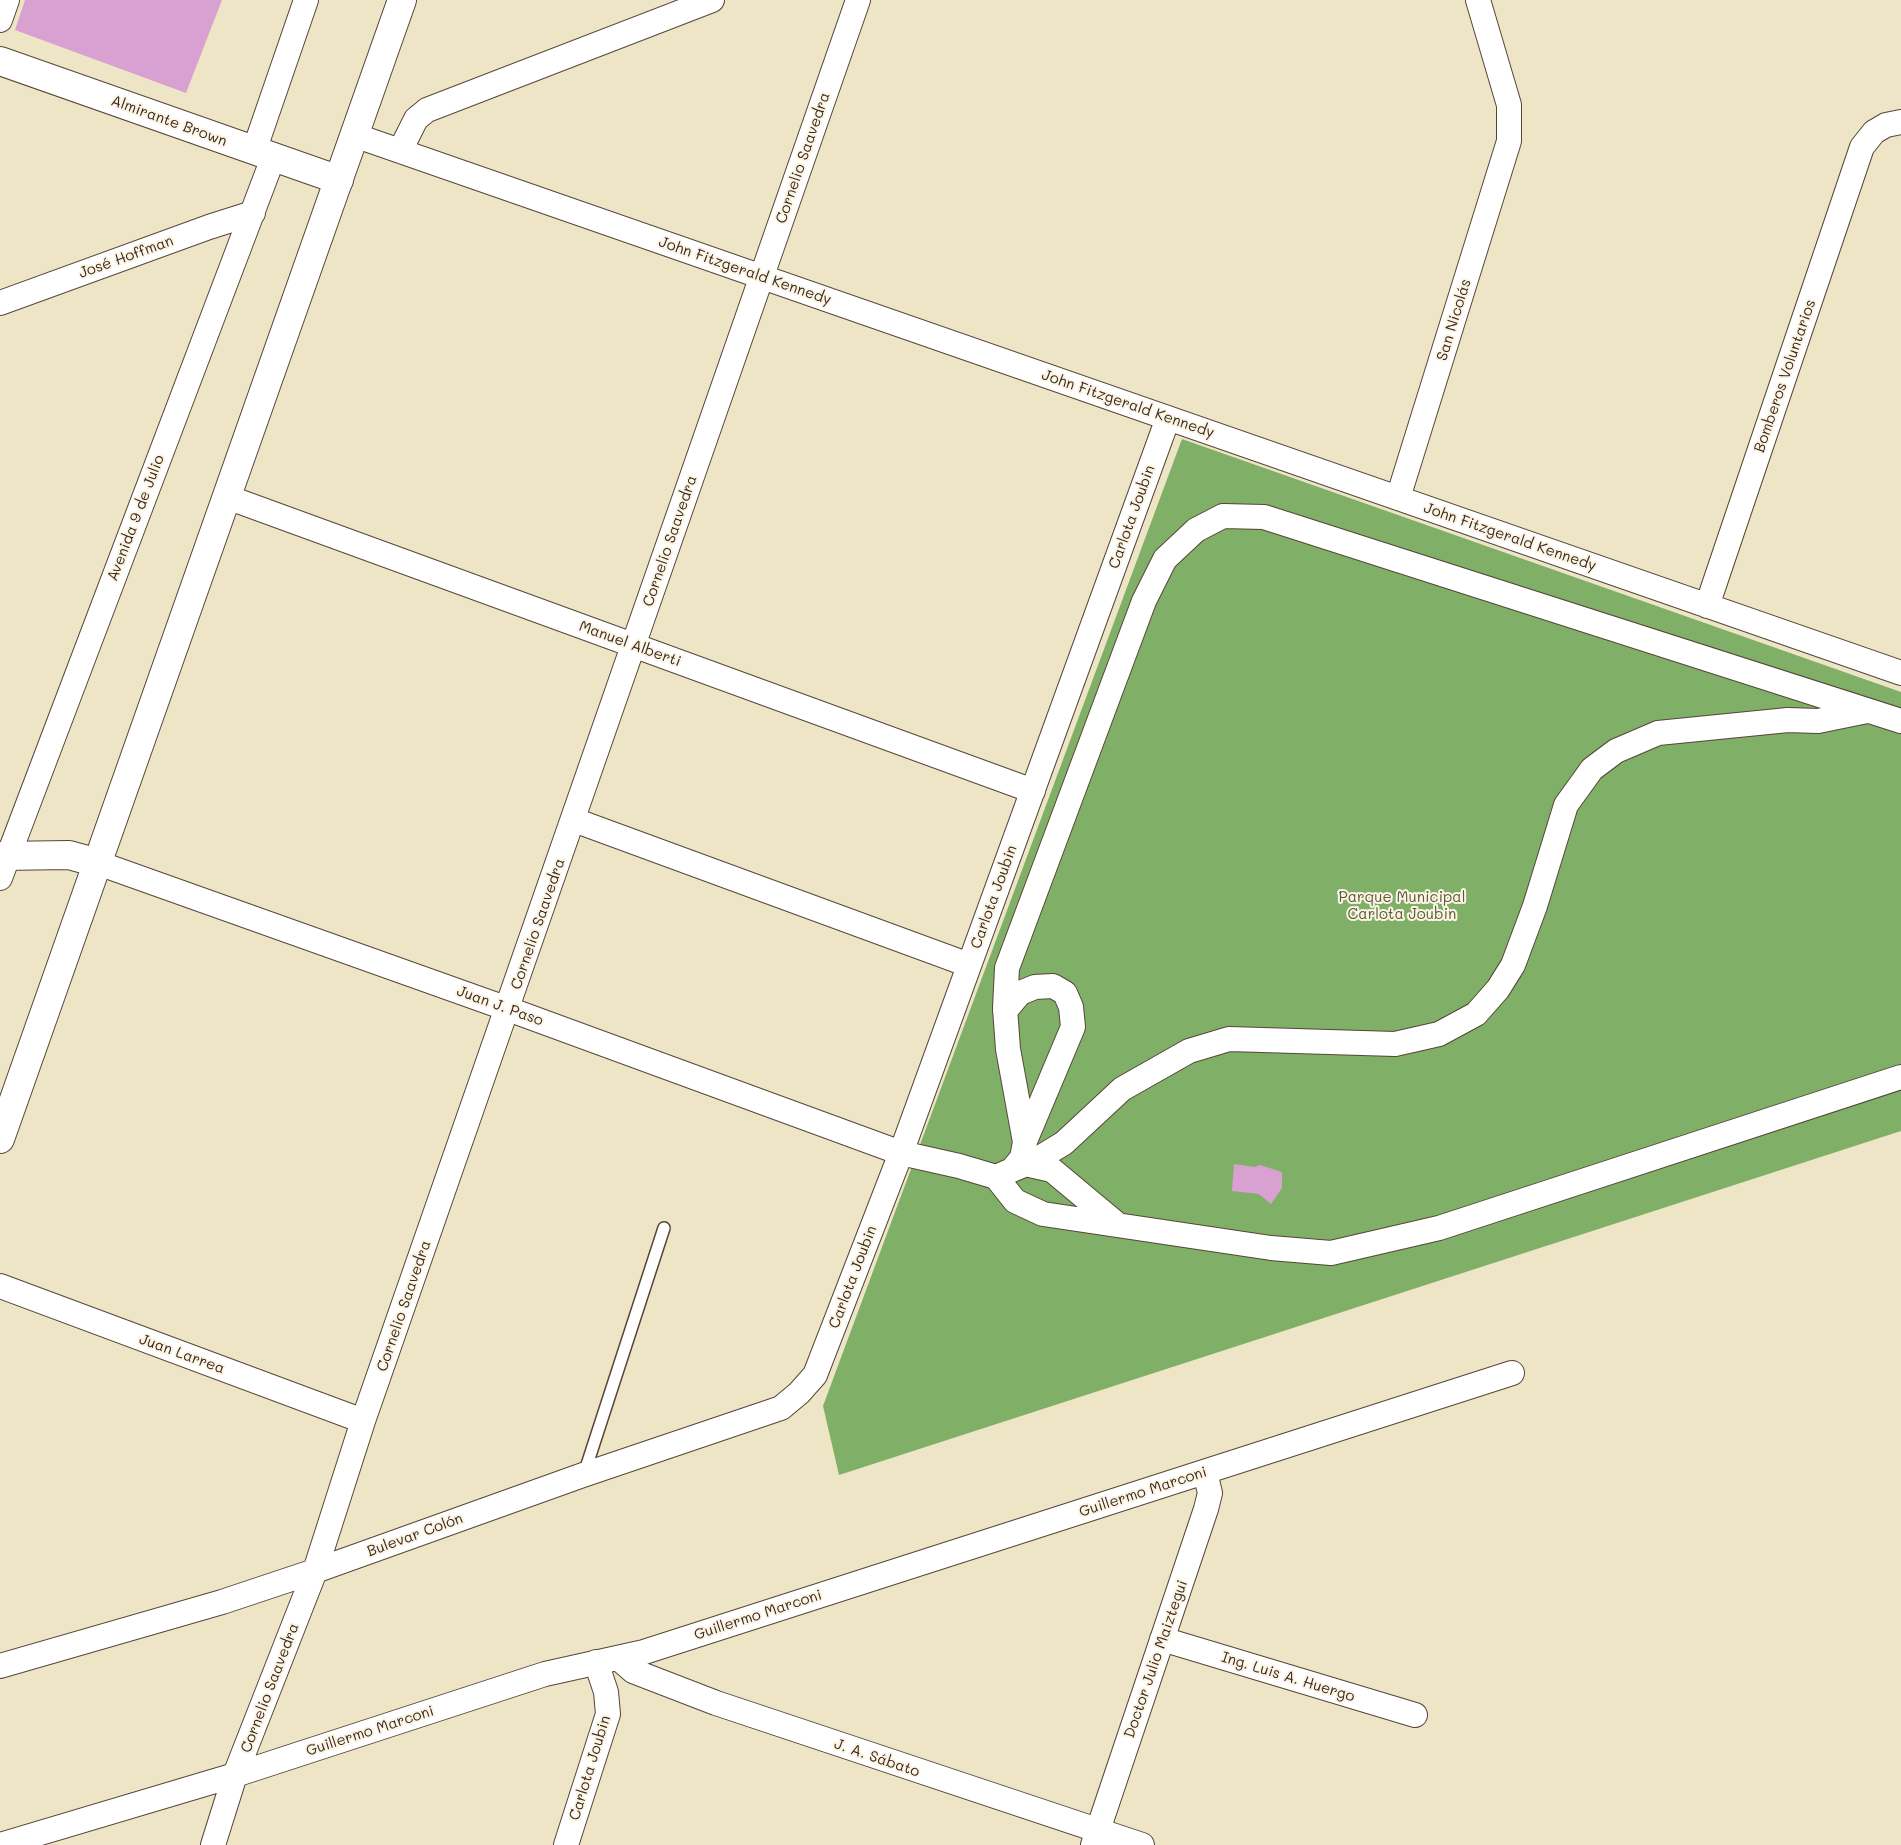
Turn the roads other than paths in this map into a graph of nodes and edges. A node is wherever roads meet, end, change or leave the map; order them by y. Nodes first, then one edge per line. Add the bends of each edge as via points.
1 (7, 0) edge
2 (306, 0) edge
3 (402, 0) edge
4 (712, 0) edge
5 (858, 0) edge
6 (1478, 0) edge
7 (0, 20) edge
8 (0, 61) edge
9 (1901, 122) edge
10 (354, 135) junction
11 (400, 151) junction
12 (264, 154) junction
13 (339, 180) junction
14 (253, 213) junction
15 (762, 277) junction
16 (0, 303) edge
17 (1168, 418) junction
18 (226, 497) junction
19 (1398, 498) junction
20 (1707, 606) junction
21 (634, 645) junction
22 (1901, 673) edge
23 (1886, 716) edge
24 (1901, 737) edge
25 (1033, 791) junction
26 (574, 820) junction
27 (98, 863) junction
28 (2, 864) edge
29 (969, 965) junction
30 (508, 1009) junction
31 (1005, 1011) junction
32 (1899, 1076) edge
33 (1, 1132) edge
34 (901, 1153) junction
35 (1015, 1163) junction
36 (1120, 1226) junction
37 (664, 1228) dead end
38 (0, 1286) edge
39 (1512, 1373) dead end
40 (815, 1374) joint
41 (363, 1421) junction
42 (1205, 1472) junction
43 (583, 1475) junction
44 (315, 1571) junction
45 (1162, 1639) junction
46 (607, 1660) junction
47 (0, 1666) edge
48 (1415, 1715) dead end
49 (236, 1776) junction
50 (1095, 1838) edge
51 (0, 1845) edge
52 (213, 1845) edge
53 (566, 1845) edge
54 (1142, 1845) edge

1 - 7 street
2 - 12 street, Avenida 9 de Julio
3 - 10 main road
4 - 11 street via 427,110 416,119
5 - 15 street, Cornelio Saavedra
6 - 19 street, San Nicolás via 1509,105 1509,141
8 - 12 main road, Almirante Brown
9 - 20 street, Bomberos Voluntarios via 1874,132 1862,147
10 - 11 street, John Fitzgerald Kennedy
10 - 13 main road
11 - 15 street, John Fitzgerald Kennedy
12 - 13 main road, Almirante Brown
12 - 14 street, Avenida 9 de Julio
13 - 18 main road
14 - 16 street, José Hoffman
14 - 28 street, Avenida 9 de Julio
15 - 17 street, John Fitzgerald Kennedy
15 - 21 street, Cornelio Saavedra
17 - 19 street, John Fitzgerald Kennedy
17 - 25 street, Carlota Joubin
18 - 21 street, Manuel Alberti
18 - 27 main road
19 - 20 street, John Fitzgerald Kennedy
20 - 22 street, John Fitzgerald Kennedy
21 - 25 street, Manuel Alberti
21 - 26 street, Cornelio Saavedra
23 - 24 street
23 - 31 street via 1264,516 1223,516 1196,530 1165,559 1144,601 1007,968
23 - 35 street via 1818,722 1788,720 1658,733 1616,751 1592,769 1566,805 1538,898 1513,965 1476,1014 1439,1034 1395,1044 1229,1039 1189,1051 1122,1089 1064,1143
25 - 29 street, Carlota Joubin
26 - 29 street
26 - 30 street, Cornelio Saavedra
27 - 28 main road via 69,854
27 - 30 street, Juan J. Paso
27 - 33 main road
29 - 34 street, Carlota Joubin
30 - 34 street, Juan J. Paso
30 - 41 street, Cornelio Saavedra
31 - 35 street
31 - 35 street via 1020,993 1035,987 1053,986 1065,993 1071,1007 1072,1027
32 - 36 street via 1439,1228 1331,1253 1271,1248
34 - 35 street, Juan J. Paso via 960,1166
34 - 40 street, Carlota Joubin
35 - 36 street, Juan J. Paso via 1052,1170
35 - 36 street via 1015,1201 1043,1214
37 - 43 lane
38 - 41 street, Juan Larrea
39 - 42 street, Guillermo Marconi
40 - 43 street, Bulevar Colón via 800,1393 781,1408
41 - 44 street, Cornelio Saavedra
42 - 45 street, Doctor Julio Maiztegui via 1210,1493 1206,1509
42 - 46 street, Guillermo Marconi via 653,1649
43 - 44 street, Bulevar Colón
44 - 47 street, Bulevar Colón via 222,1602
44 - 49 street, Cornelio Saavedra
45 - 48 street, Ing. Luis A. Huergo
45 - 50 street, Doctor Julio Maiztegui
46 - 49 street, Guillermo Marconi via 545,1674
46 - 50 street, J. A. Sábato via 716,1703
46 - 53 street, Carlota Joubin via 608,1714
49 - 51 street, Guillermo Marconi
49 - 52 street, Cornelio Saavedra
50 - 54 street, J. A. Sábato

